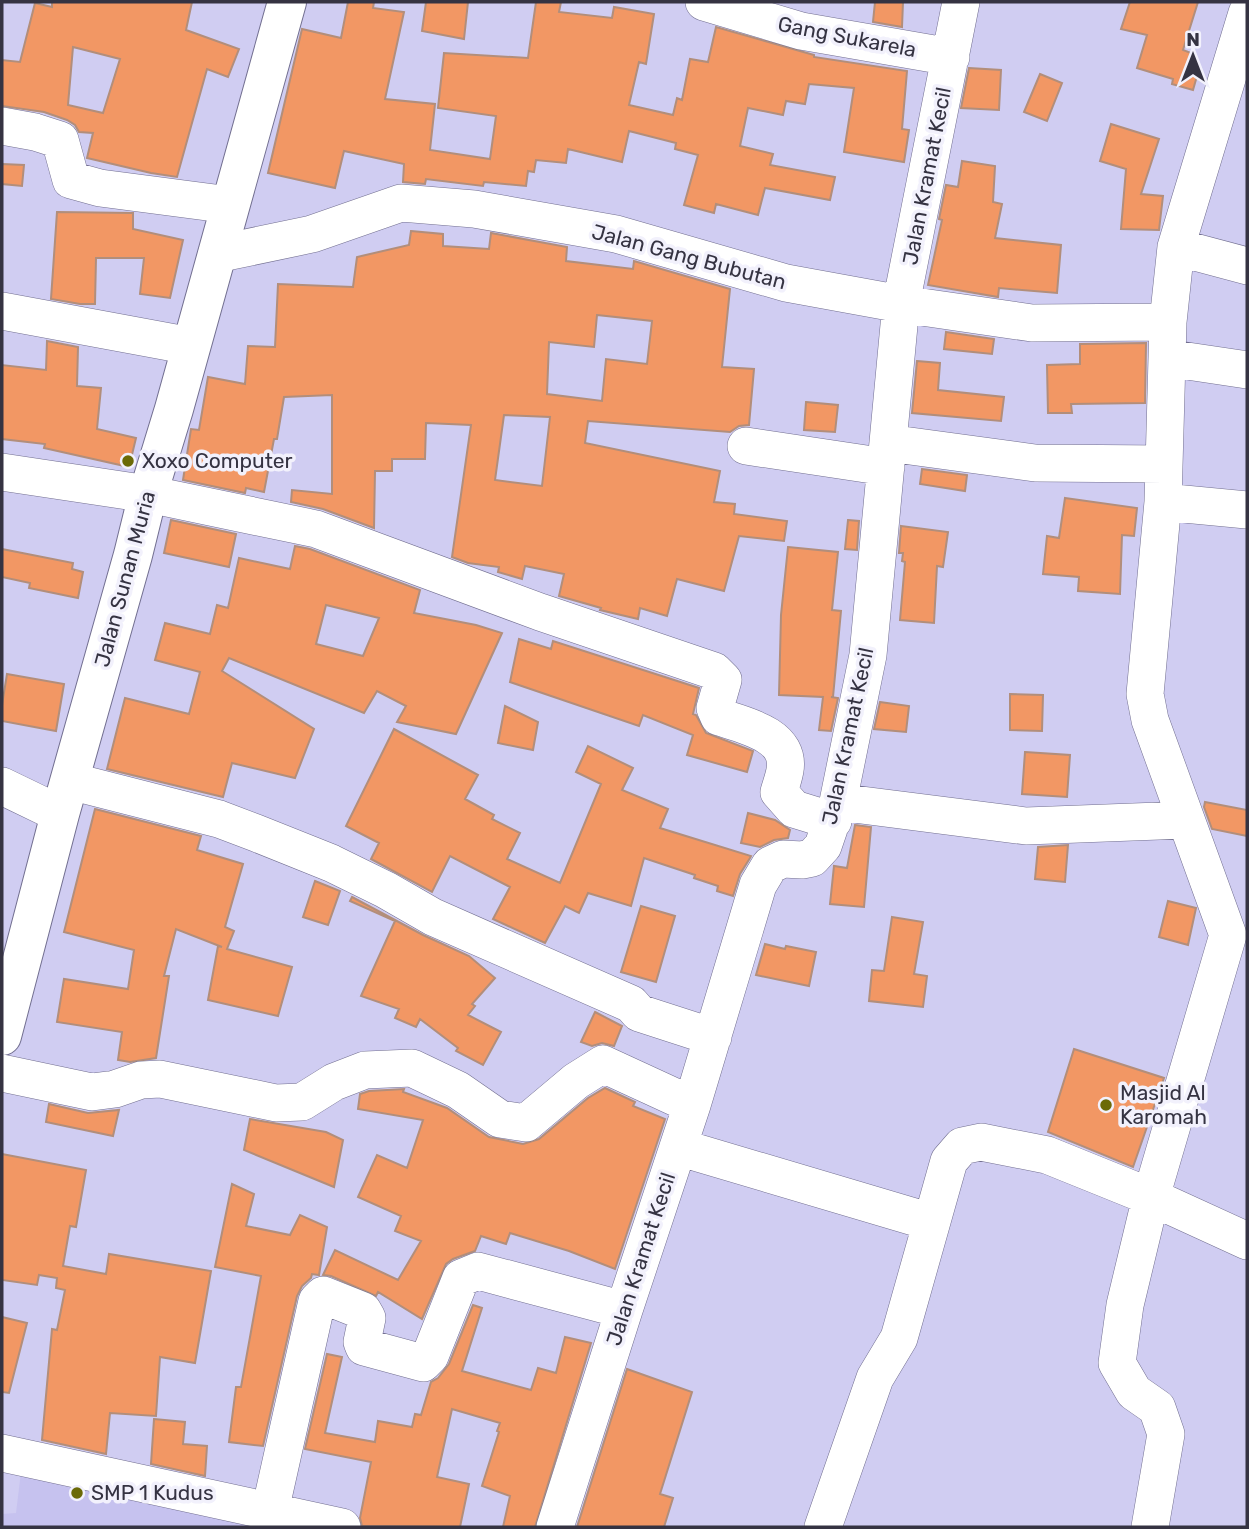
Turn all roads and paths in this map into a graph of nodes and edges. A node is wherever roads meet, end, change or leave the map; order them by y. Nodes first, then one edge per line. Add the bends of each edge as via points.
1 (287, 2) edge
2 (704, 2) edge
3 (961, 2) edge
4 (1247, 13) edge
5 (951, 57) junction
6 (1238, 81) edge
7 (2, 126) edge
8 (230, 205) junction
9 (1176, 247) junction
10 (217, 254) junction
11 (1247, 266) edge
12 (901, 304) junction
13 (2, 311) edge
14 (1168, 321) junction
15 (191, 346) junction
16 (1167, 358) junction
17 (1247, 370) edge
18 (746, 446) dead end
19 (887, 455) junction
20 (1164, 464) junction
21 (2, 472) edge
22 (148, 494) junction
23 (1163, 502) junction
24 (1247, 510) edge
25 (2, 786) edge
26 (65, 798) junction
27 (836, 811) junction
28 (1186, 820) junction
29 (1238, 938) edge
30 (8, 983) edge
31 (2, 1037) edge
32 (713, 1037) junction
33 (2, 1073) edge
34 (692, 1105) junction
35 (678, 1147) junction
36 (1151, 1197) junction
37 (932, 1222) junction
38 (1247, 1241) edge
39 (624, 1310) junction
40 (2, 1453) edge
41 (270, 1511) junction
42 (342, 1527) edge
43 (555, 1527) edge
44 (823, 1527) edge
45 (1150, 1527) edge

1 - 8 main road, Jalan Sunan Muria
2 - 5 street, Gang Sukarela via 801,31
3 - 5 street, Jalan Kramat Kecil
4 - 6 street
5 - 12 street, Jalan Kramat Kecil
6 - 9 street
7 - 8 street via 61,140 71,180
8 - 10 main road, Jalan Sunan Muria
9 - 11 street
9 - 14 street
10 - 12 street, Jalan Gang Bubutan via 312,234 401,203 474,209 616,234 786,283
10 - 15 main road, Jalan Sunan Muria
12 - 14 street, Jalan Gang Bubutan via 1032,323
12 - 19 street, Jalan Kramat Kecil
13 - 15 street
14 - 16 street
15 - 22 main road, Jalan Sunan Muria
16 - 17 street
16 - 20 street
18 - 19 street
19 - 20 street
19 - 27 street, Jalan Kramat Kecil via 868,655
20 - 23 street
21 - 22 street
22 - 26 main road, Jalan Sunan Muria
22 - 27 street via 316,528 714,671 723,680 715,708 719,717 763,732 783,750 786,768 779,792 794,809
23 - 24 street
23 - 28 street via 1145,694
25 - 26 street
26 - 30 main road, Jalan Sunan Muria
26 - 32 street via 219,818 331,863 433,917 631,1004 639,1013
27 - 28 street via 1026,825
27 - 32 street, Jalan Kramat Kecil via 822,846 811,858 783,859 770,865 758,885
28 - 29 street
29 - 36 street
30 - 31 main road, Jalan Sunan Muria
32 - 34 street, Jalan Kramat Kecil
33 - 34 street via 92,1092 160,1079 276,1103 302,1102 365,1070 412,1068 457,1090 500,1119 527,1123 603,1064
34 - 35 street, Jalan Kramat Kecil
35 - 37 street
35 - 39 street, Jalan Kramat Kecil
36 - 37 street via 1047,1155 981,1142 962,1146 949,1161
36 - 38 street
36 - 45 street via 1125,1304 1117,1363 1133,1392 1157,1408 1166,1434
37 - 44 street via 898,1338 875,1378
39 - 41 street via 478,1271 461,1278 430,1356 423,1363 364,1347 367,1318 363,1311 323,1295 317,1301
39 - 43 street, Jalan Kramat Kecil
40 - 41 street
41 - 42 street

